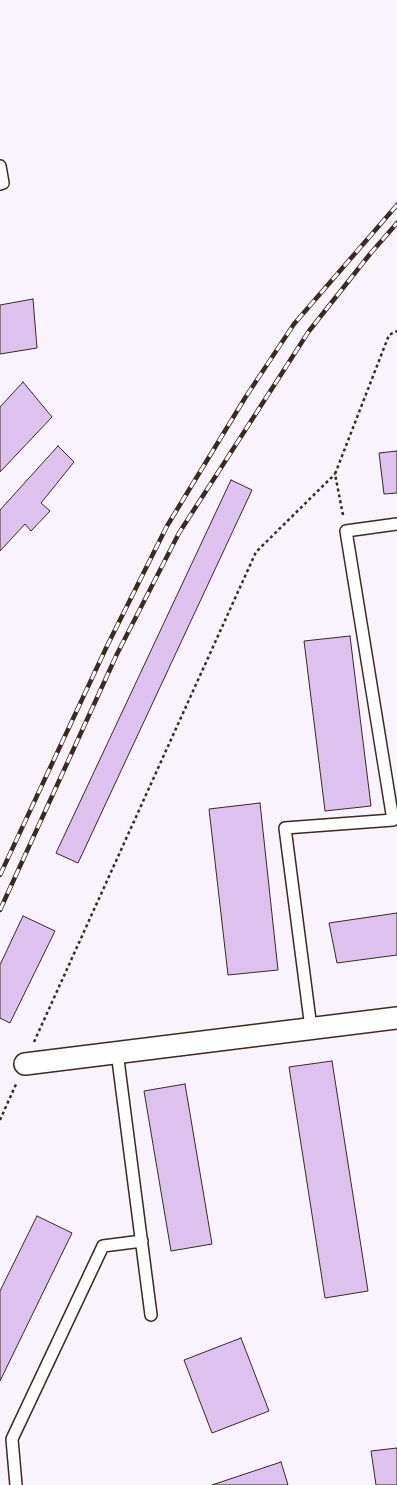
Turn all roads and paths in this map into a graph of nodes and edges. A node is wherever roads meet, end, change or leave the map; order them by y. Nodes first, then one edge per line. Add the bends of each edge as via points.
1 (0, 166) edge
2 (0, 184) edge
3 (397, 331) edge
4 (335, 474) junction
5 (397, 524) edge
6 (346, 531) junction
7 (397, 1018) edge
8 (311, 1028) junction
9 (116, 1052) junction
10 (25, 1064) junction
11 (0, 1120) edge
12 (142, 1241) junction
13 (151, 1315) dead end
14 (16, 1485) edge

1 - 2 lane via 3,183
3 - 4 path via 389,335
4 - 6 path
4 - 10 path via 256,552
5 - 6 lane
6 - 8 lane via 392,820 285,828
7 - 8 street
8 - 9 street
9 - 10 street
9 - 12 lane
10 - 11 path
12 - 13 lane
12 - 14 lane via 102,1246 12,1439

